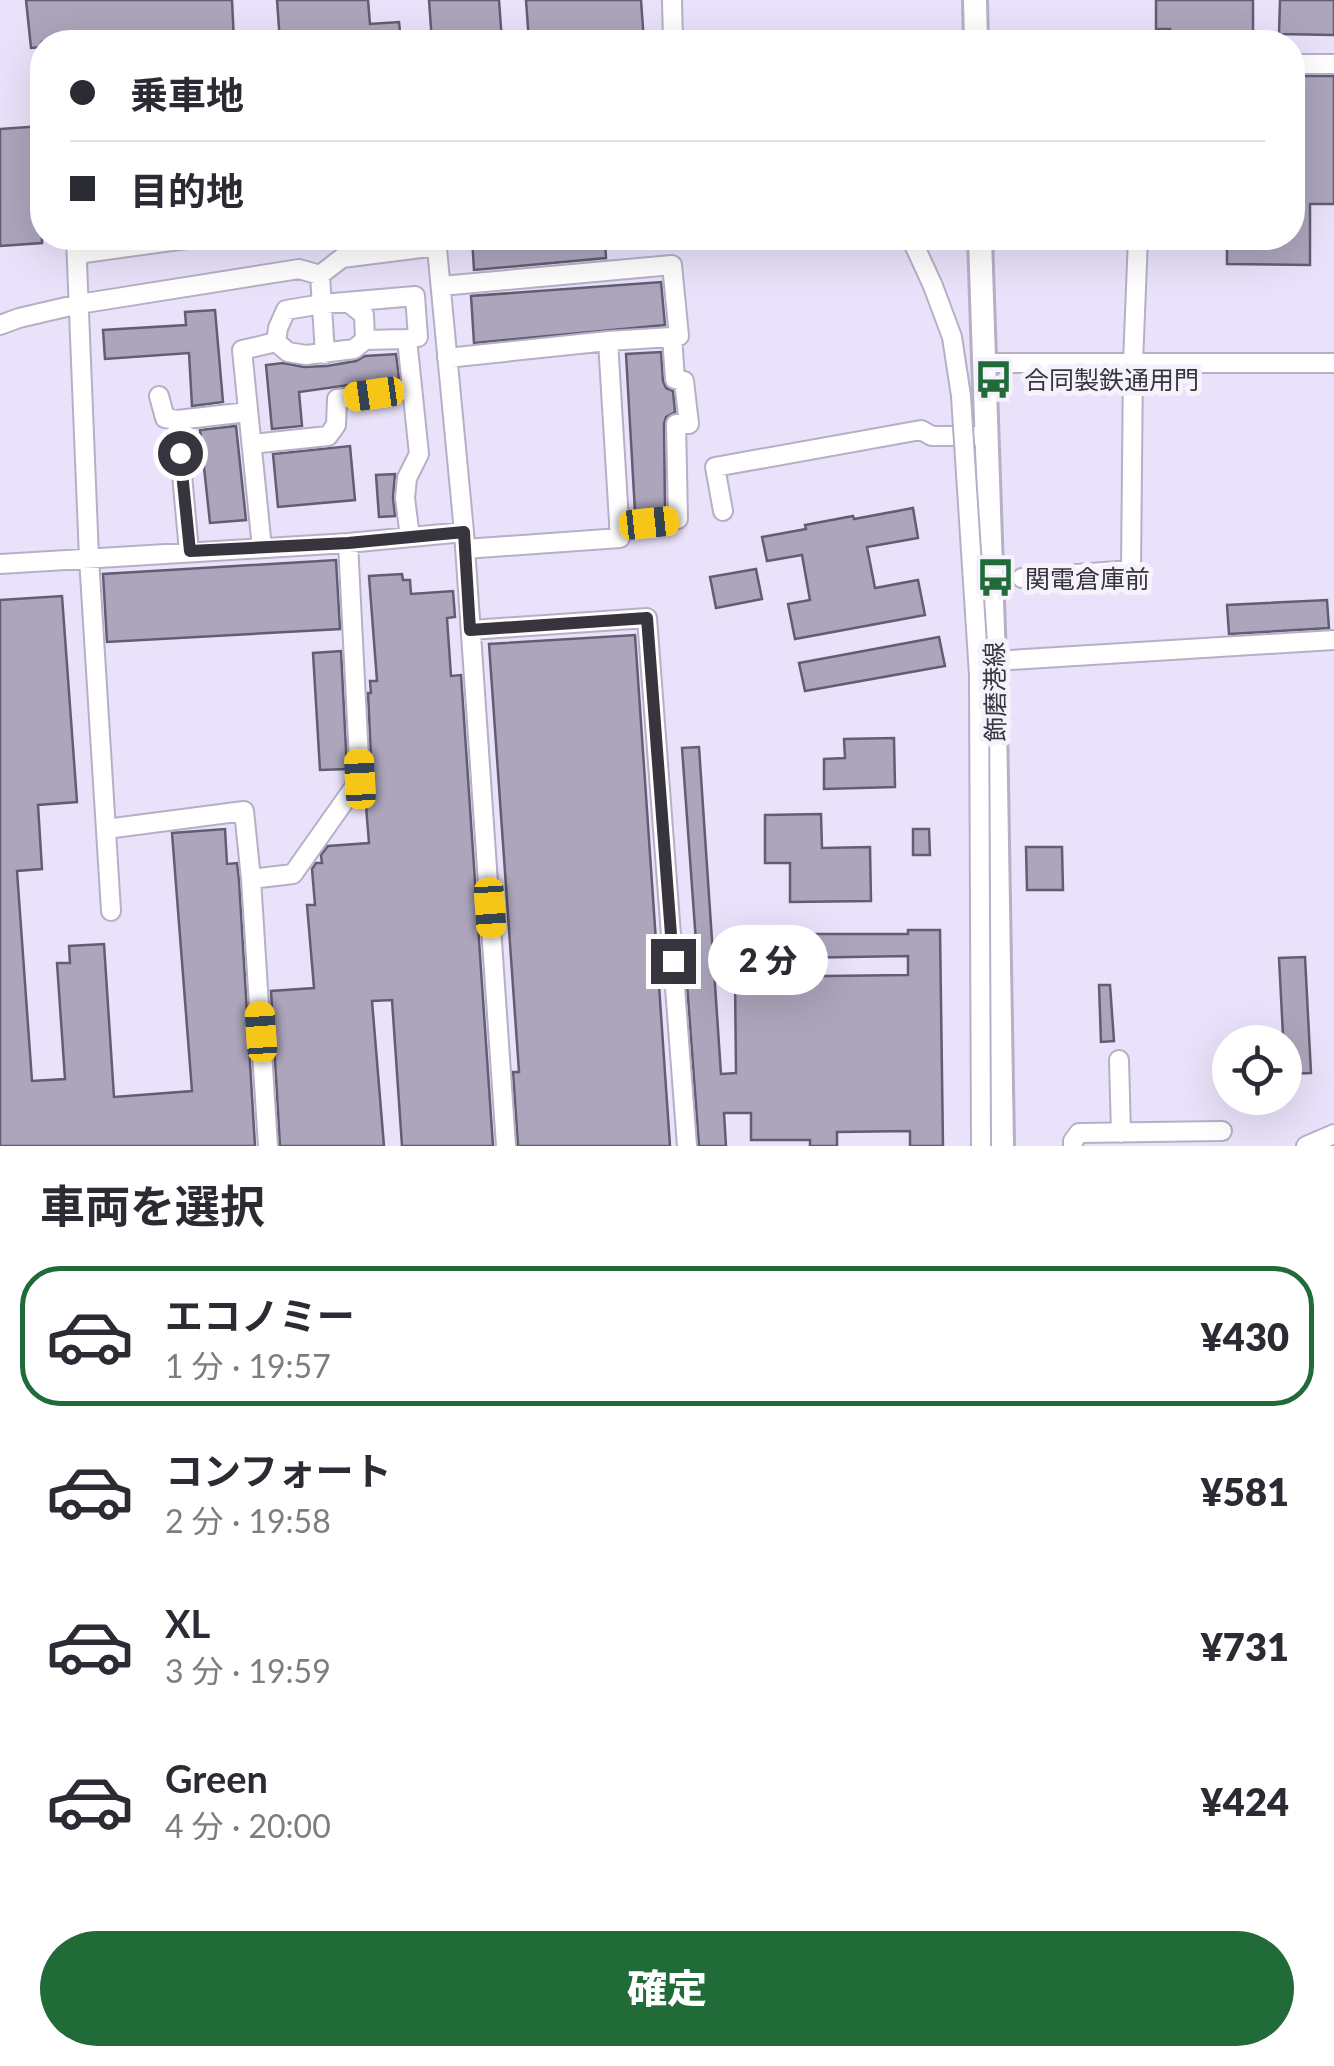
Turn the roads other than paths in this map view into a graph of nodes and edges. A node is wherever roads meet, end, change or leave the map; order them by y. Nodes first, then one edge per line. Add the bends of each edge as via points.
1 (672, 0) edge
2 (975, 0) edge
3 (673, 30) edge
4 (976, 30) edge
5 (1305, 64) edge
6 (1334, 64) edge
7 (76, 250) edge
8 (389, 250) edge
9 (437, 250) edge
10 (916, 250) edge
11 (980, 250) edge
12 (1138, 250) edge
13 (320, 274) junction
14 (441, 286) junction
15 (349, 303) junction
16 (79, 304) junction
17 (322, 304) junction
18 (0, 325) edge
19 (672, 337) junction
20 (408, 339) junction
21 (364, 340) junction
22 (608, 341) junction
23 (276, 342) junction
24 (325, 354) junction
25 (448, 358) junction
26 (985, 363) junction
27 (1133, 363) junction
28 (1334, 363) edge
29 (412, 389) junction
30 (159, 396) dead end
31 (248, 412) junction
32 (177, 420) junction
33 (986, 435) junction
34 (252, 444) junction
35 (722, 510) dead end
36 (620, 526) junction
37 (410, 537) junction
38 (464, 541) junction
39 (348, 543) junction
40 (262, 548) junction
41 (190, 551) junction
42 (89, 558) junction
43 (0, 564) edge
44 (1022, 578) dead end
45 (470, 630) junction
46 (1334, 640) edge
47 (994, 661) junction
48 (106, 829) junction
49 (250, 879) junction
50 (111, 911) dead end
51 (1118, 1060) dead end
52 (1222, 1131) dead end
53 (1121, 1133) junction
54 (1334, 1134) edge
55 (268, 1146) edge
56 (506, 1146) edge
57 (687, 1146) edge
58 (982, 1146) edge
59 (1002, 1146) edge
60 (1073, 1146) edge
61 (1306, 1146) edge

1 - 3 street
2 - 4 main road
5 - 6 street
7 - 16 street
8 - 13 street via 342,258
9 - 14 street
10 - 58 street, bridge via 952,337 961,396 979,676
11 - 26 main road, 飾磨港線
12 - 27 street
13 - 16 street via 298,269
13 - 17 street
14 - 19 street via 672,265 679,336
14 - 25 street
15 - 17 street
15 - 20 street via 415,296 418,338
15 - 21 street via 364,315
16 - 18 street
16 - 42 street
17 - 23 street via 286,310
17 - 24 street
19 - 22 street
19 - 36 street via 689,424 676,424 678,520
20 - 21 street
20 - 29 street
21 - 24 street via 354,349
22 - 25 street
22 - 36 street
23 - 24 street via 288,352
23 - 31 street via 242,350
25 - 38 street
26 - 27 street
26 - 33 main road, 飾磨港線
27 - 28 street
27 - 44 street via 1131,570
29 - 34 street via 338,399 336,426 328,436
29 - 37 street via 418,454 406,478
30 - 32 street via 166,418
31 - 32 street
31 - 34 street
32 - 41 street
33 - 35 street via 932,436 921,430 715,468
33 - 47 main road, 飾磨港線
34 - 40 street
36 - 38 street via 620,538
37 - 38 street
37 - 39 street
38 - 45 street
39 - 40 street
39 - 49 street via 360,779 292,874
40 - 41 street
41 - 42 street
42 - 43 street
42 - 48 street
45 - 56 street
45 - 57 street via 647,618
46 - 47 street
47 - 59 main road, 飾磨港線
48 - 49 street via 244,811
48 - 50 street
49 - 55 street
51 - 53 street
52 - 53 street
53 - 60 street via 1078,1133
54 - 61 street

